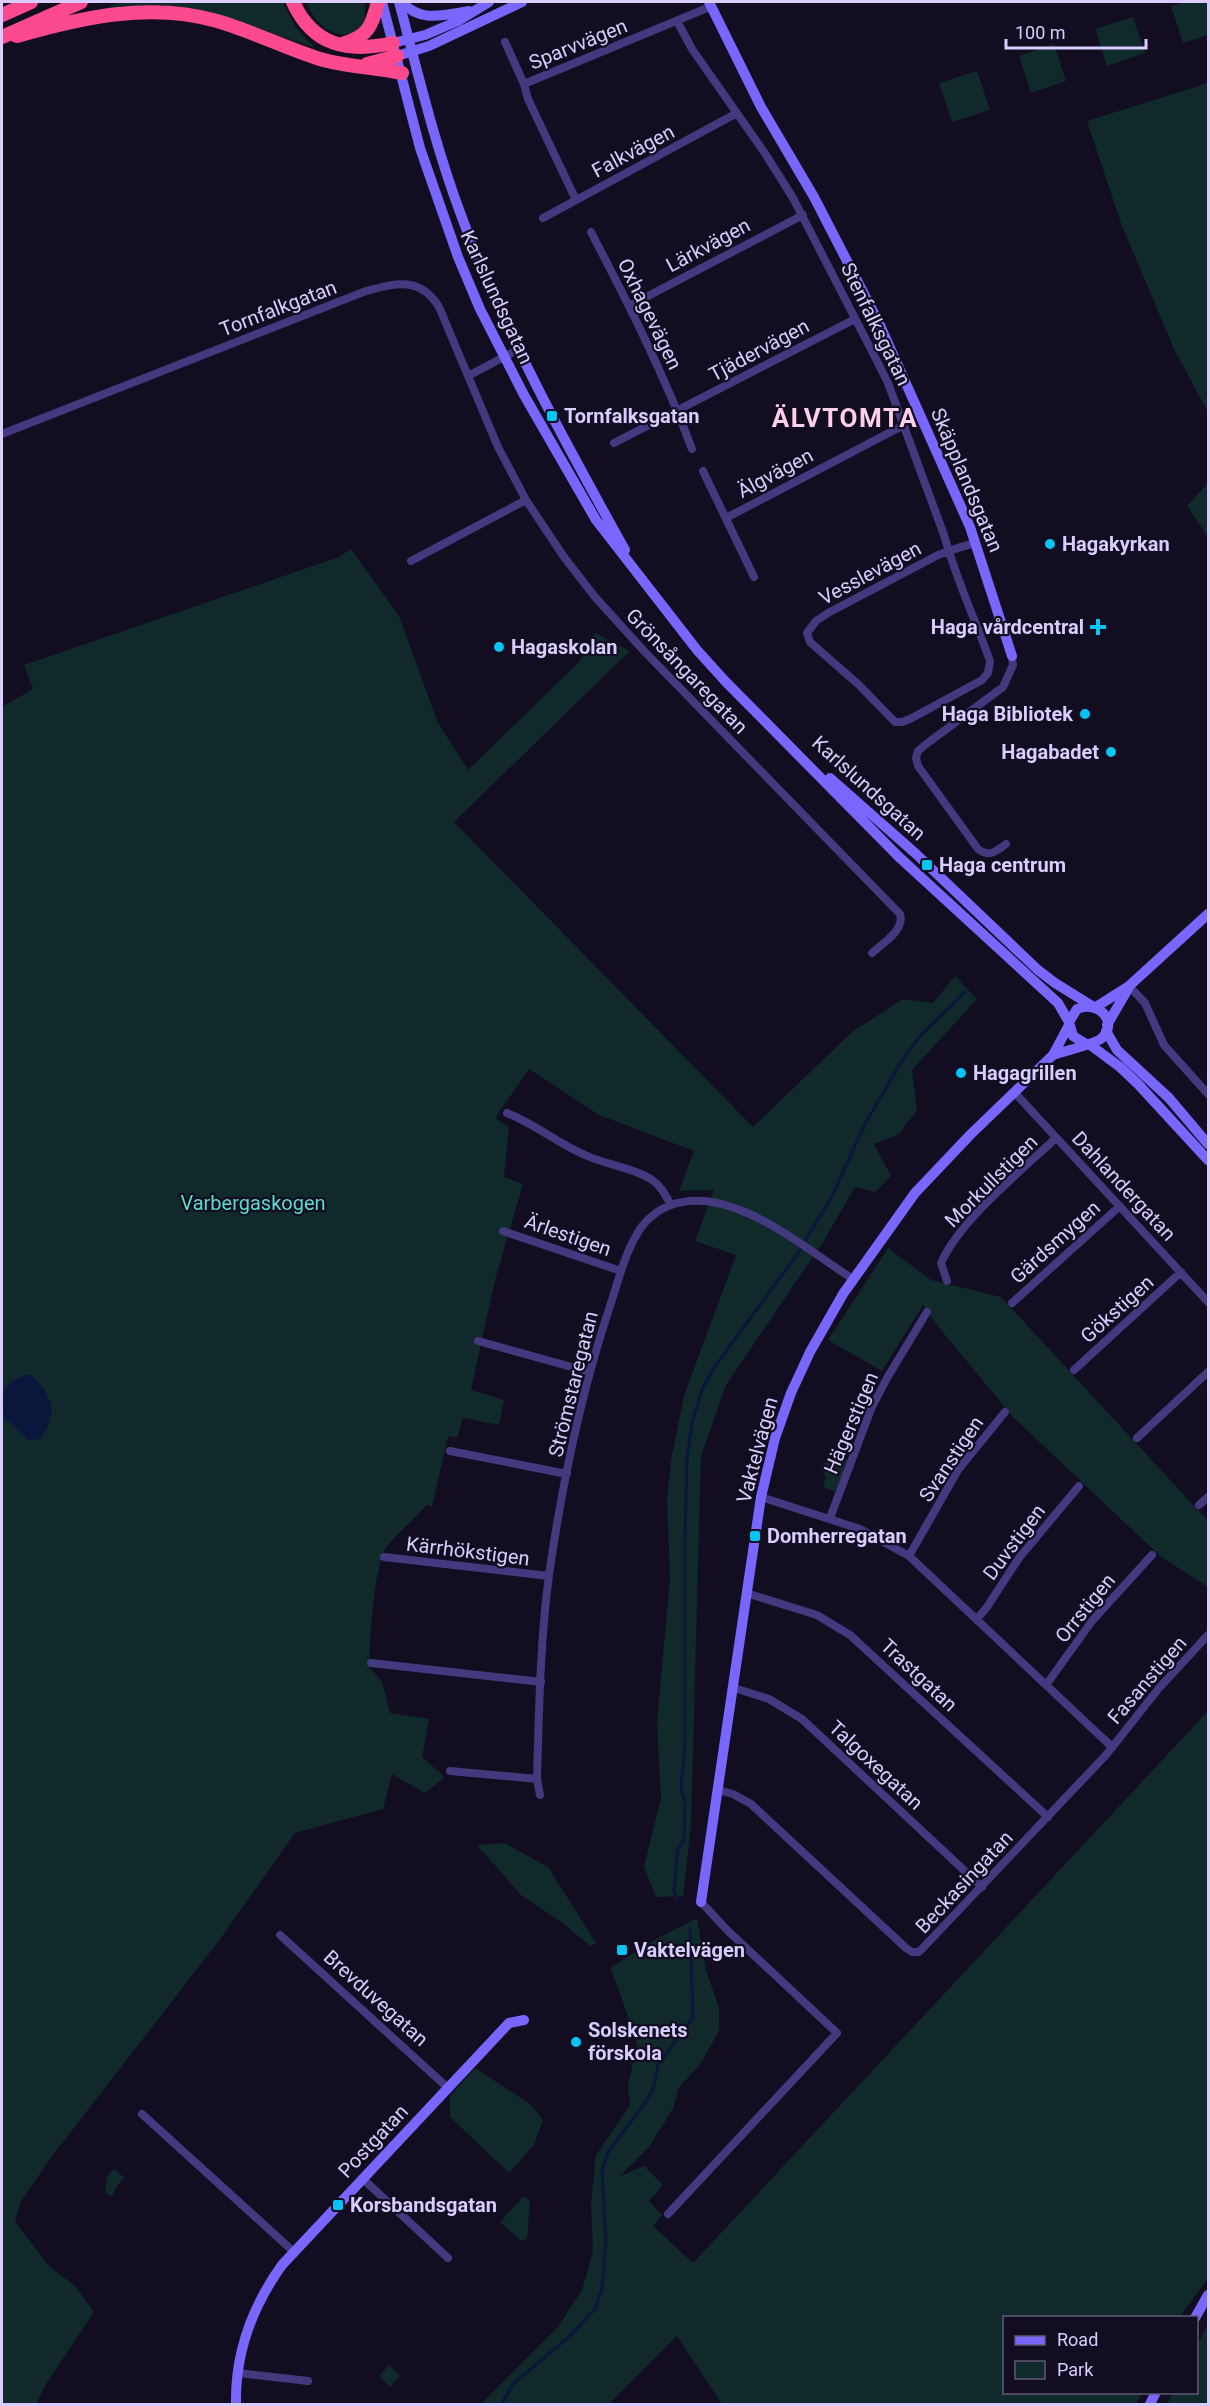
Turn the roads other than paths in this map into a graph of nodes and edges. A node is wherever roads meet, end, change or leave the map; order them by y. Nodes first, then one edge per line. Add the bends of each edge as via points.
1 (32, 2) edge
2 (81, 2) edge
3 (292, 2) edge
4 (380, 2) edge
5 (400, 2) edge
6 (489, 2) edge
7 (522, 2) edge
8 (711, 4) edge
9 (472, 10) junction
10 (2, 15) edge
11 (676, 21) junction
12 (6, 35) edge
13 (409, 39) junction
14 (505, 42) dead end
15 (342, 44) junction
16 (395, 49) junction
17 (413, 51) junction
18 (362, 66) junction
19 (402, 73) junction
20 (524, 84) junction
21 (737, 113) junction
22 (576, 200) junction
23 (803, 215) junction
24 (543, 218) dead end
25 (591, 232) dead end
26 (629, 306) junction
27 (855, 319) junction
28 (519, 349) junction
29 (504, 357) junction
30 (468, 376) junction
31 (678, 410) junction
32 (904, 425) junction
33 (2, 434) edge
34 (614, 443) dead end
35 (692, 449) dead end
36 (703, 471) dead end
37 (526, 500) junction
38 (726, 518) junction
39 (976, 543) junction
40 (948, 551) junction
41 (411, 561) dead end
42 (754, 577) dead end
43 (641, 579) junction
44 (1012, 656) joint
45 (990, 668) joint
46 (758, 714) junction
47 (1006, 844) dead end
48 (1209, 914) edge
49 (872, 953) dead end
50 (1129, 986) junction
51 (1094, 1006) junction
52 (1069, 1023) junction
53 (1107, 1028) junction
54 (1087, 1044) junction
55 (1053, 1056) junction
56 (1015, 1093) junction
57 (1209, 1094) edge
58 (507, 1113) dead end
59 (1056, 1138) junction
60 (1209, 1144) edge
61 (1209, 1160) edge
62 (671, 1205) junction
63 (1120, 1206) junction
64 (503, 1231) dead end
65 (621, 1271) junction
66 (1181, 1272) junction
67 (853, 1279) junction
68 (947, 1281) dead end
69 (1209, 1302) edge
70 (1012, 1303) dead end
71 (927, 1312) dead end
72 (478, 1341) dead end
73 (1074, 1370) dead end
74 (590, 1372) junction
75 (1209, 1372) edge
76 (1005, 1412) dead end
77 (1137, 1438) dead end
78 (450, 1451) dead end
79 (567, 1474) junction
80 (1079, 1486) dead end
81 (761, 1497) junction
82 (1209, 1497) edge
83 (1199, 1505) dead end
84 (830, 1518) junction
85 (1152, 1555) dead end
86 (909, 1556) junction
87 (384, 1557) dead end
88 (549, 1576) junction
89 (747, 1593) junction
90 (977, 1619) junction
91 (1209, 1635) edge
92 (371, 1663) dead end
93 (541, 1682) junction
94 (1046, 1685) junction
95 (734, 1688) junction
96 (1112, 1747) junction
97 (450, 1771) dead end
98 (537, 1779) junction
99 (718, 1790) junction
100 (540, 1795) dead end
101 (1048, 1817) junction
102 (982, 1887) junction
103 (701, 1902) joint
104 (280, 1935) dead end
105 (524, 2020) dead end
106 (448, 2088) junction
107 (142, 2114) dead end
108 (363, 2179) junction
109 (668, 2214) dead end
110 (294, 2252) junction
111 (448, 2259) dead end
112 (1209, 2295) edge
113 (1196, 2316) edge
114 (238, 2373) junction
115 (308, 2381) dead end
116 (236, 2404) edge

1 - 10 highway
2 - 12 highway
3 - 15 highway via 318,35
4 - 15 highway via 366,34
4 - 16 main road, Karlslundsgatan
5 - 9 main road via 423,16
5 - 13 main road, Karlslundsgatan
6 - 9 main road
7 - 17 main road
8 - 11 street, Sparvvägen
8 - 39 main road, Skäpplandsgatan via 761,107 814,197 879,323
9 - 13 main road via 458,21
11 - 20 street, Sparvvägen
11 - 21 street, Stenfalksgatan
12 - 18 highway via 17,36 129,12 173,12 216,21 320,59
13 - 16 main road
13 - 17 main road, Karlslundsgatan
14 - 20 street
15 - 16 highway via 357,49
16 - 17 main road
16 - 18 highway
16 - 19 main road, Karlslundsgatan
17 - 28 main road, Karlslundsgatan via 460,212
18 - 19 highway
19 - 29 main road, Karlslundsgatan via 420,148 447,231
20 - 22 street
21 - 22 street, Falkvägen
21 - 23 street, Stenfalksgatan
22 - 24 street, Falkvägen
23 - 26 street, Lärkvägen
23 - 27 street, Stenfalksgatan
25 - 26 street, Oxhagevägen
26 - 31 street, Oxhagevägen
27 - 31 street, Tjädervägen
27 - 32 street, Stenfalksgatan via 888,383
28 - 29 street
28 - 43 main road, Karlslundsgatan
29 - 30 street
29 - 43 main road, Karlslundsgatan via 582,500
30 - 33 street, Tornfalkgatan via 434,299 421,288 399,284 366,291
30 - 37 street, Grönsångaregatan
31 - 34 street
31 - 35 street, Oxhagevägen
32 - 38 street, Älgvägen
32 - 40 street, Stenfalksgatan
36 - 38 street
37 - 41 street
37 - 49 street, Grönsångaregatan via 564,557 611,615 895,907 902,919 900,926
38 - 42 street
39 - 40 street, Vesslevägen
39 - 44 main road, Skäpplandsgatan
40 - 45 street, Stenfalksgatan
40 - 45 street, Vesslevägen via 828,613 810,627 808,638 895,722 910,719 982,680
43 - 46 main road, Karlslundsgatan via 697,650
44 - 47 street, Skäpplandsgatan via 1013,665 1003,687 918,750 916,758 978,849 990,854
46 - 51 main road, Karlslundsgatan via 915,853 1038,970
46 - 52 main road, Karlslundsgatan via 899,857 1058,1003
48 - 50 main road
50 - 51 main road
50 - 53 main road
50 - 57 street via 1145,1003 1164,1045
51 - 52 main road via 1077,1009
51 - 53 main road via 1103,1012
52 - 54 main road via 1073,1036
52 - 55 main road, Vaktelvägen
53 - 54 main road via 1100,1040
53 - 60 main road via 1117,1050 1169,1098
54 - 55 main road, Vaktelvägen
54 - 61 main road via 1138,1084
55 - 56 main road, Vaktelvägen
56 - 59 street, Dahlandergatan
56 - 67 main road, Vaktelvägen via 921,1186
58 - 62 street via 583,1155 650,1179 662,1188
59 - 63 street, Dahlandergatan
59 - 68 street, Morkullstigen via 947,1249 942,1263
62 - 65 street, Strömstaregatan via 661,1209 636,1234
62 - 67 street, Strömstaregatan via 693,1200 724,1204 759,1219
63 - 66 street, Dahlandergatan
63 - 70 street, Gärdsmygen
64 - 65 street, Ärlestigen
65 - 74 street, Strömstaregatan
66 - 69 street, Dahlandergatan
66 - 73 street, Gökstigen
67 - 81 main road, Vaktelvägen via 791,1393 774,1438
71 - 84 street, Hägerstigen via 871,1409
72 - 74 street
74 - 79 street, Strömstaregatan
75 - 77 street
76 - 86 street, Svanstigen via 958,1470
78 - 79 street
79 - 88 street, Strömstaregatan
80 - 90 street, Duvstigen via 1019,1558
81 - 84 street
81 - 89 main road, Vaktelvägen
82 - 83 street
84 - 86 street via 874,1535
85 - 94 street, Orrstigen via 1092,1621
86 - 90 street
87 - 88 street, Kärrhökstigen
88 - 93 street, Strömstaregatan
89 - 95 main road, Vaktelvägen
89 - 101 street, Trastgatan via 817,1615 850,1635
90 - 94 street
91 - 96 street, Fasanstigen via 1159,1688
92 - 93 street
93 - 98 street, Strömstaregatan
94 - 96 street
95 - 99 main road, Vaktelvägen
95 - 102 street, Talgoxegatan via 769,1700 802,1719
96 - 101 street, Beckasingatan
97 - 98 street
98 - 100 street, Strömstaregatan
99 - 102 street, Beckasingatan via 740,1797 762,1813 912,1952 924,1948
99 - 103 main road, Vaktelvägen
101 - 102 street, Beckasingatan
103 - 109 street, Vaktelvägen via 837,2033
104 - 106 street, Brevduvegatan
105 - 106 main road, Postgatan via 509,2023
106 - 108 main road, Postgatan
107 - 110 street
108 - 110 main road, Postgatan
108 - 111 street
110 - 114 main road, Postgatan via 254,2309
112 - 113 main road
114 - 115 street
114 - 116 main road, Postgatan

